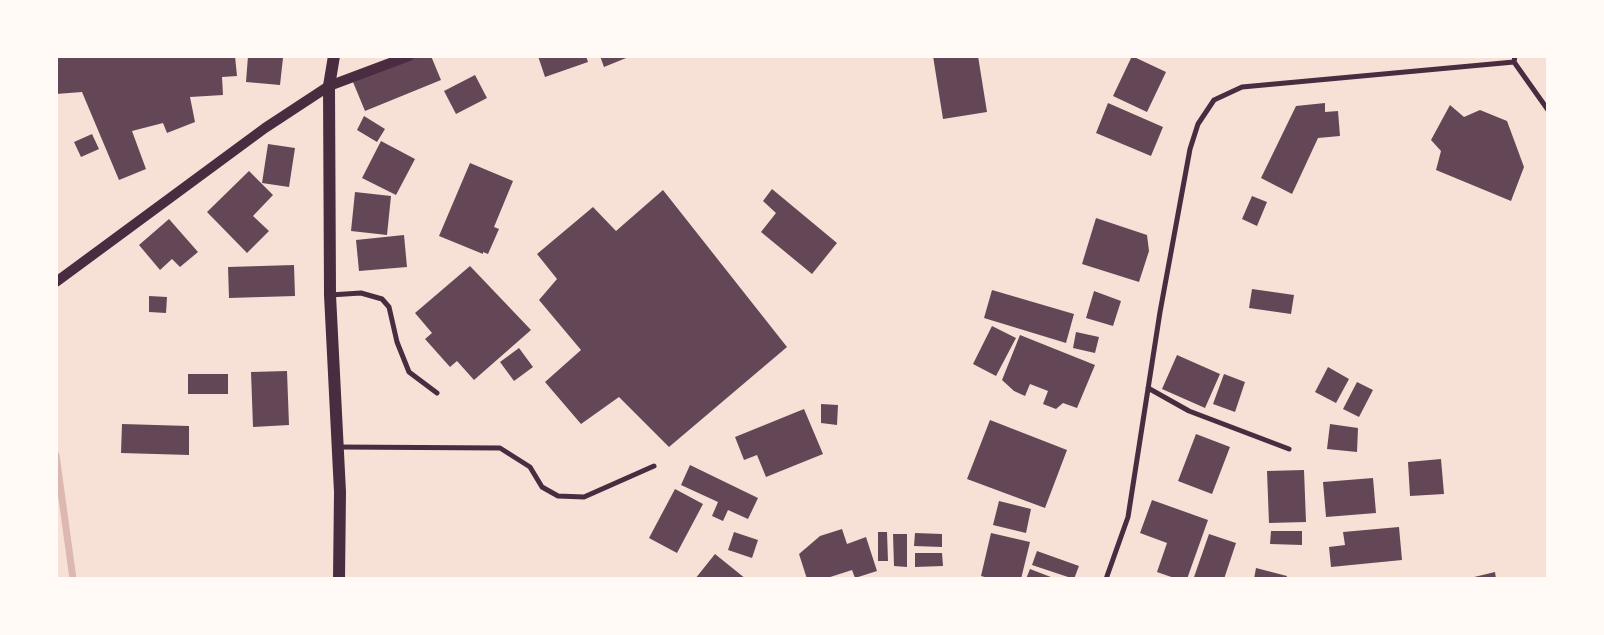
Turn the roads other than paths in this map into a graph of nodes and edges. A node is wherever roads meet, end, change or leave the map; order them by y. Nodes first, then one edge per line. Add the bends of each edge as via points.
1 (334, 56) edge
2 (409, 56) edge
3 (1514, 59) edge
4 (329, 86) junction
5 (1548, 110) edge
6 (56, 282) edge
7 (330, 295) junction
8 (1148, 388) junction
9 (437, 393) dead end
10 (338, 447) junction
11 (1289, 449) dead end
12 (654, 466) dead end
13 (339, 579) edge
14 (1106, 579) edge

1 - 4 main road
2 - 4 main road
3 - 5 street
3 - 8 street via 1242,87 1214,100 1198,124 1190,149
4 - 6 main road via 265,128
4 - 7 main road
7 - 9 street via 361,293 382,299 388,307 409,372
7 - 10 main road
8 - 11 street via 1189,411
8 - 14 street via 1128,517
10 - 12 street via 500,448 530,467 542,486 558,496 584,497
10 - 13 main road

